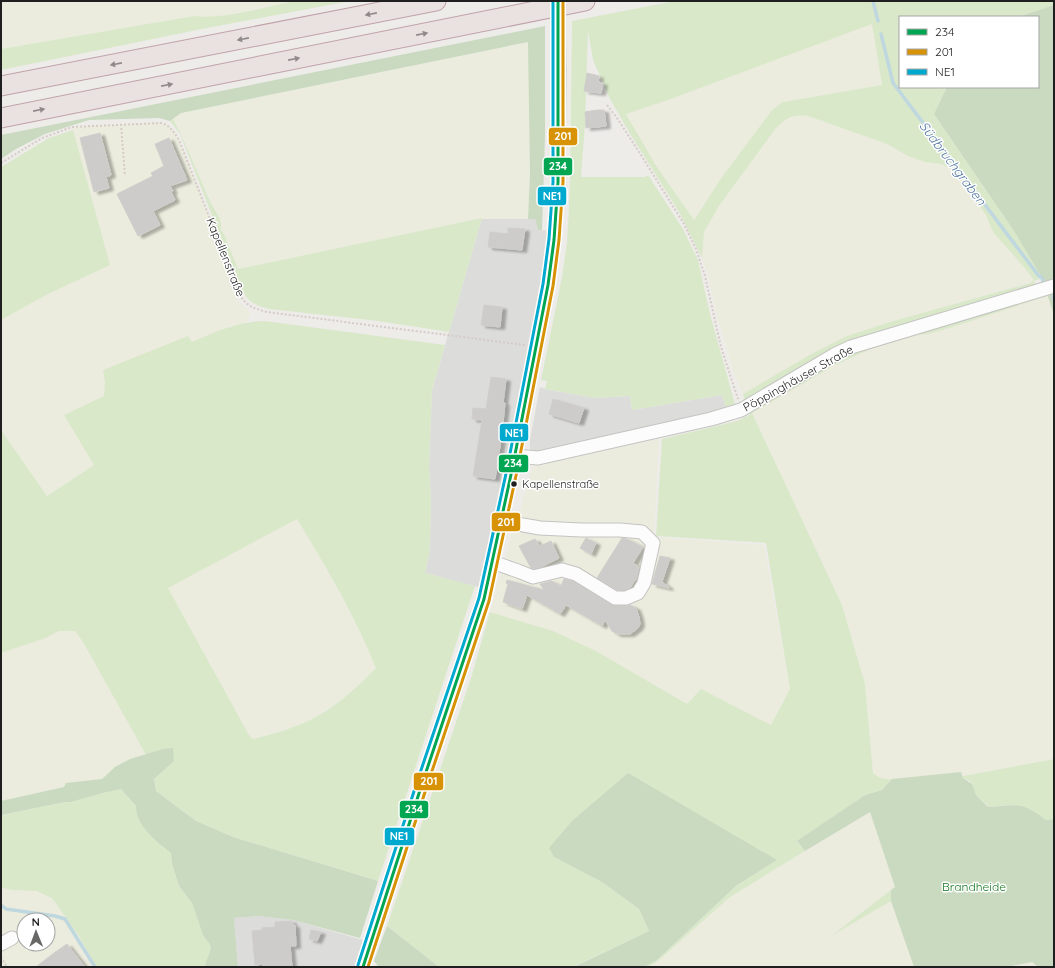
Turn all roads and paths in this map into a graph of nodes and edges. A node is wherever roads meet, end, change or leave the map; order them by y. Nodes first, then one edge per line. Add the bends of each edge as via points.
1 (436, 1) edge
2 (558, 1) edge
3 (585, 1) edge
4 (1, 86) edge
5 (607, 105) dead end
6 (1, 118) edge
7 (121, 124) junction
8 (1, 163) edge
9 (126, 176) dead end
10 (1054, 286) edge
11 (536, 346) junction
12 (741, 410) junction
13 (514, 456) junction
14 (501, 521) junction
15 (492, 562) junction
16 (1, 957) edge
17 (7, 967) edge
18 (363, 967) edge

1 -> 4 highway
2 - 11 street, bridge via 558,182 548,285
6 -> 3 highway
5 - 12 path via 684,224 696,249 721,346
7 - 8 path, Kapellenstraße via 72,128 50,134
7 - 9 path
7 - 11 path, Kapellenstraße via 158,122 174,131 240,295 254,308
10 - 12 street, Pöppinghäuser Straße via 851,347
11 - 13 street
12 - 13 street, Pöppinghäuser Straße via 538,458
13 - 14 street
14 - 15 street
14 - 15 street via 540,528 642,532 653,543 644,583 638,593 626,598 616,598 576,574 562,570 533,577
15 - 18 street via 484,599
16 - 17 path

